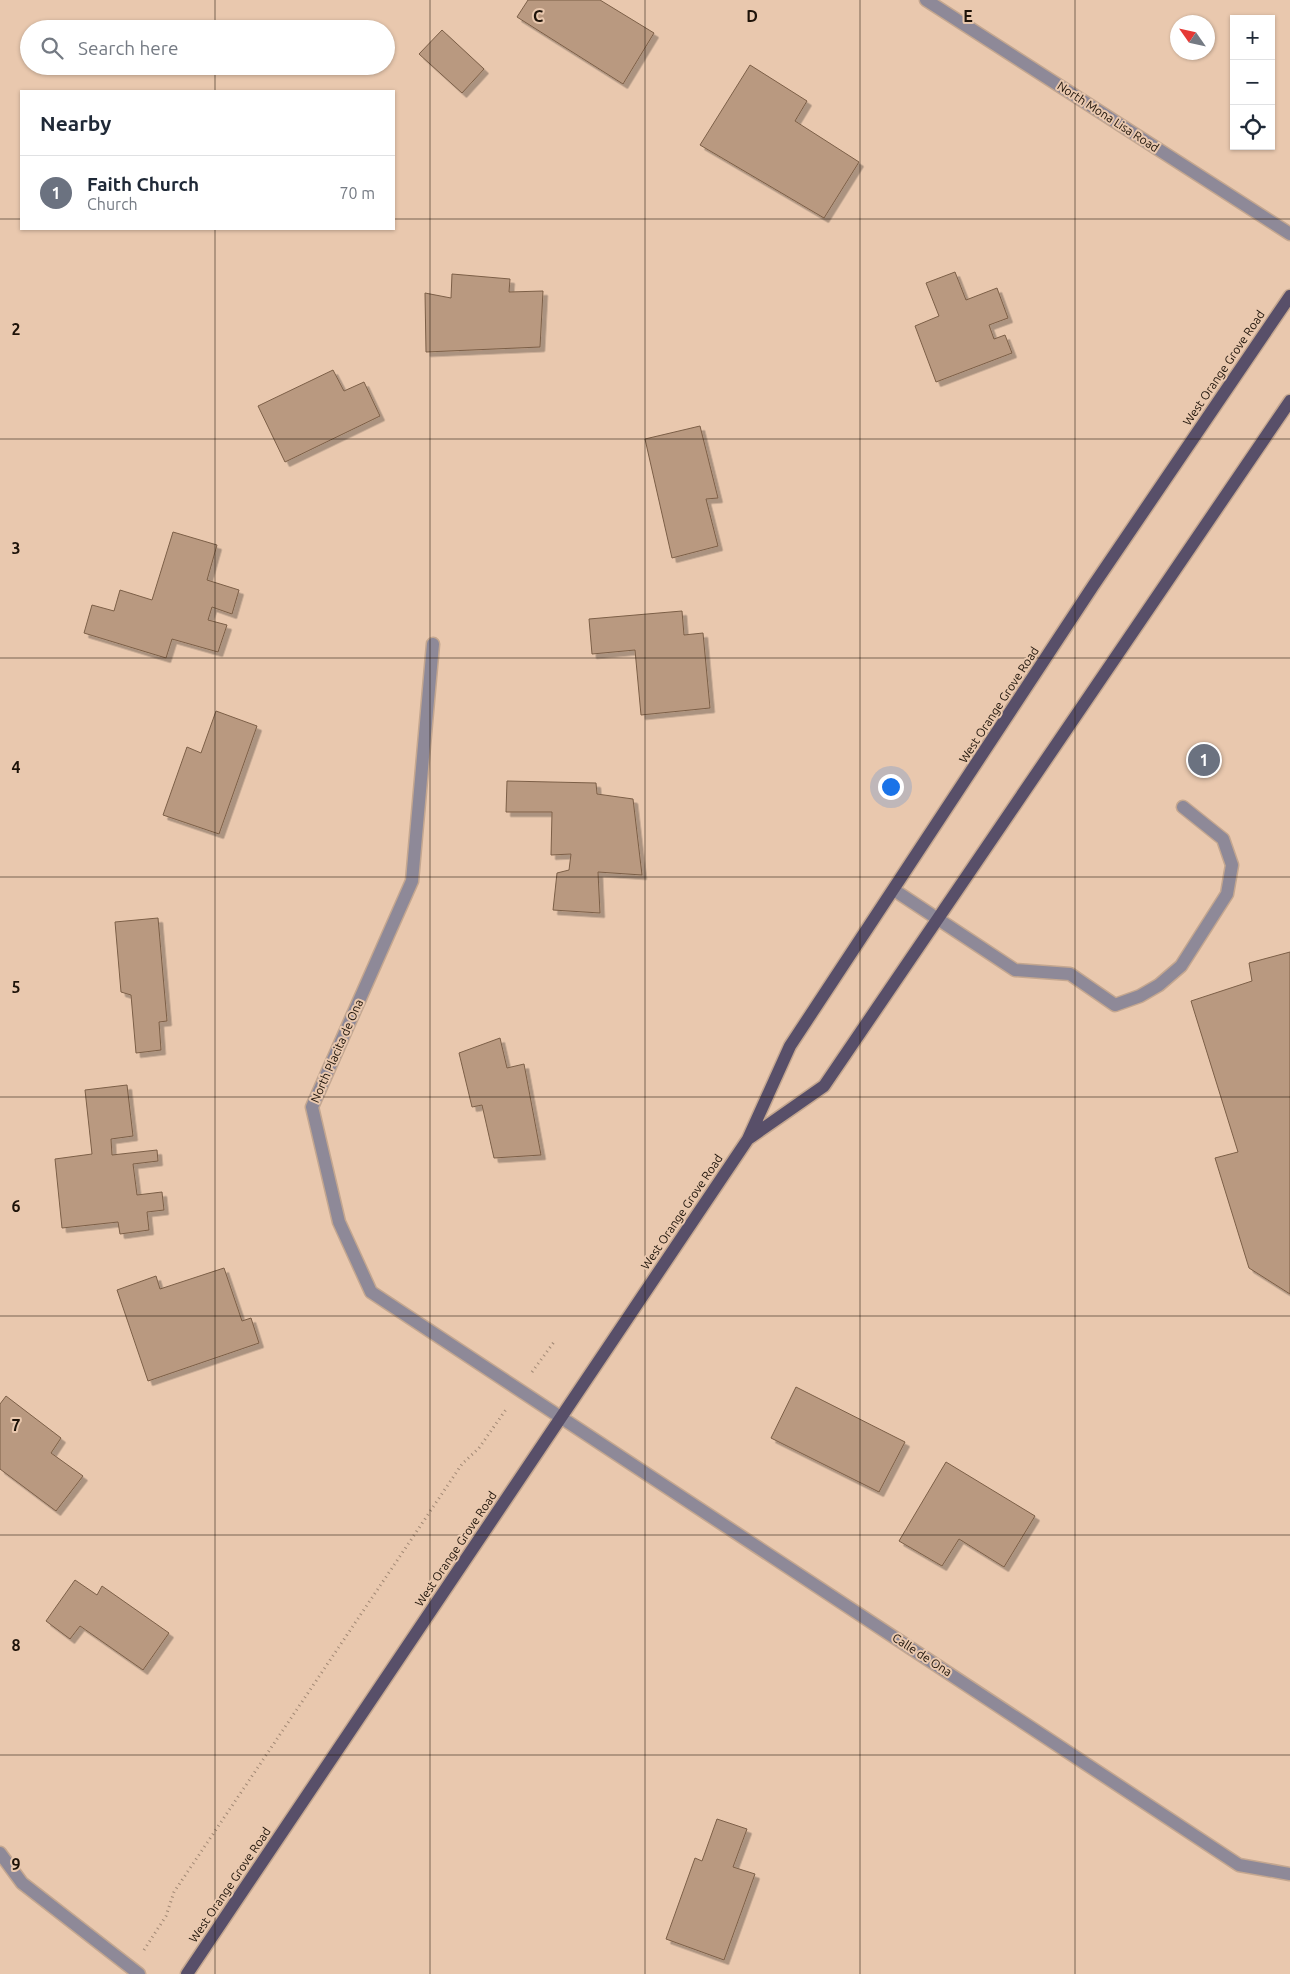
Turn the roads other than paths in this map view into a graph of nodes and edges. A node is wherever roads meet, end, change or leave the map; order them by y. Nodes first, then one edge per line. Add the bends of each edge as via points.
1 (926, 0) edge
2 (1290, 234) edge
3 (1290, 296) edge
4 (1290, 401) edge
5 (433, 644) dead end
6 (1184, 807) dead end
7 (894, 890) junction
8 (938, 919) junction
9 (748, 1139) junction
10 (561, 1416) junction
11 (0, 1853) edge
12 (1290, 1874) edge
13 (139, 1974) edge
14 (187, 1974) edge

1 - 2 street, North Mona Lisa Road
3 - 7 main road, West Orange Grove Road via 1093,586
4 - 8 main road, West Orange Grove Road
5 - 10 street, North Placita de Ona via 412,881 312,1107 339,1222 371,1292
6 - 8 street via 1223,840 1232,865 1227,894 1181,966 1140,996 1115,1005 1070,974 1015,970
7 - 8 street
7 - 9 main road, West Orange Grove Road via 790,1046
8 - 9 main road, West Orange Grove Road via 824,1086
9 - 10 main road, West Orange Grove Road
10 - 12 street, Calle de Ona via 1239,1865
10 - 14 main road, West Orange Grove Road
11 - 13 street via 22,1883

